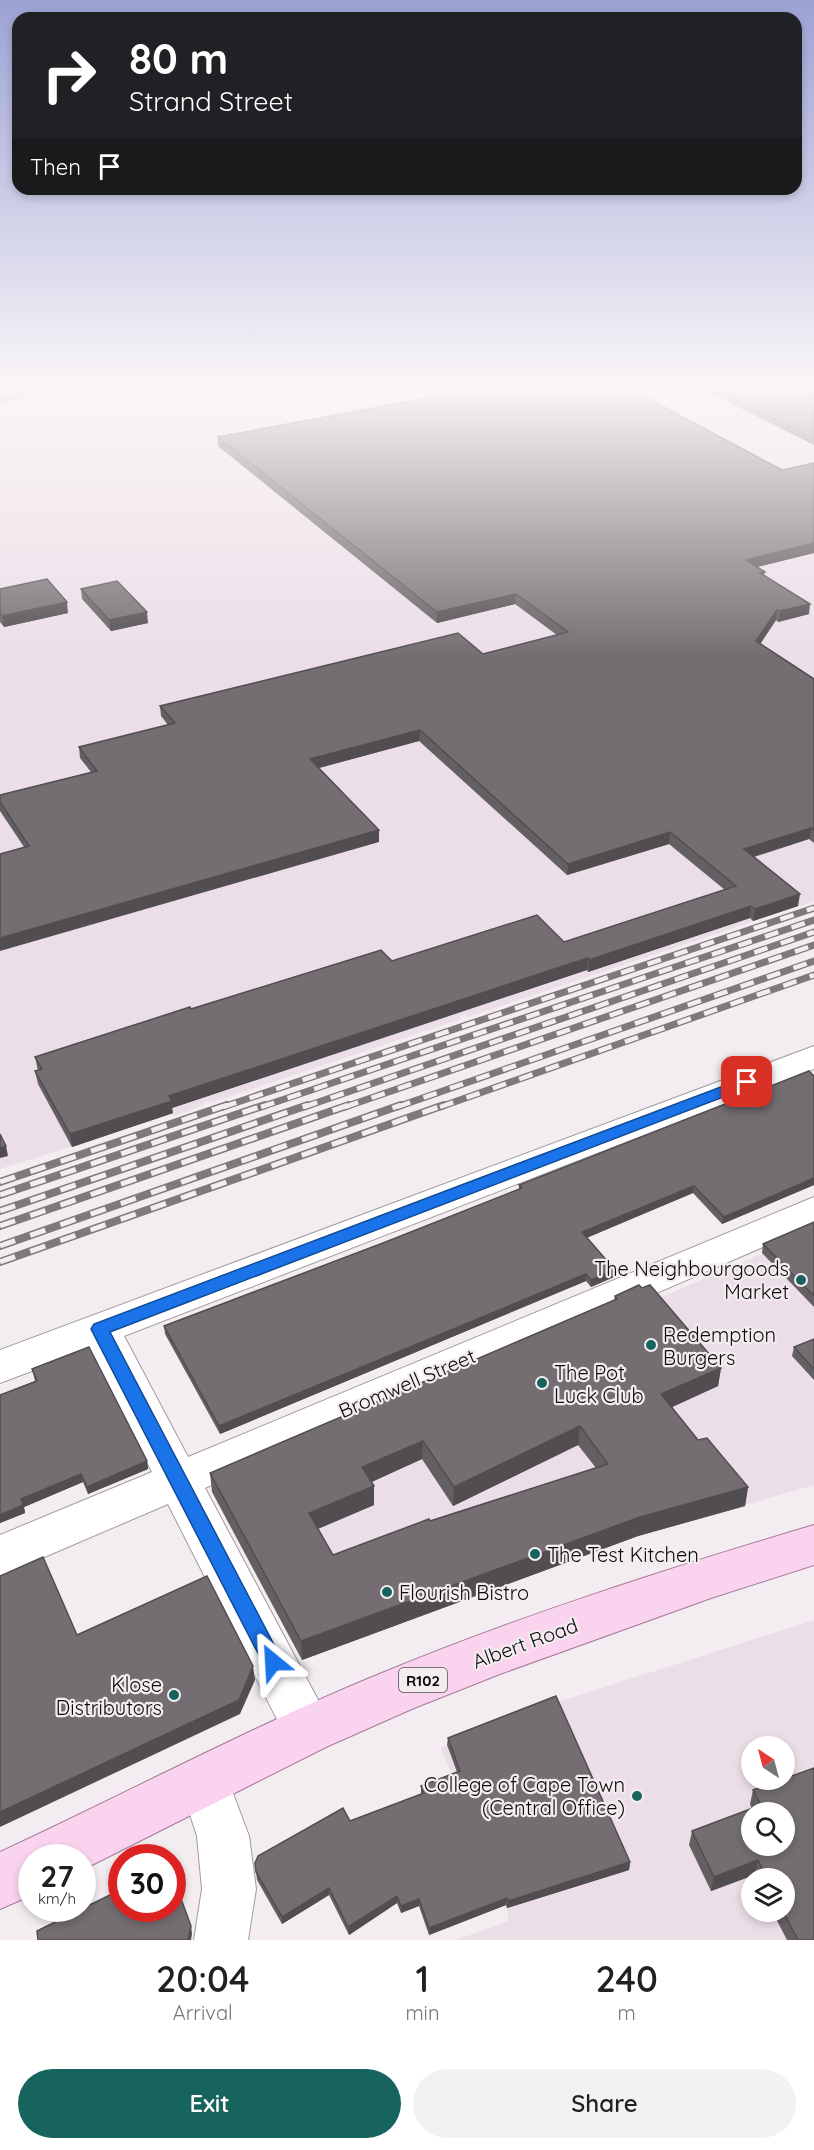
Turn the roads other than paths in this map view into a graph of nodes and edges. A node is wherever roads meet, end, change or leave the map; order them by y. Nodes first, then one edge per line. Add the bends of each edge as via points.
1 (814, 1057) edge
2 (814, 1210) edge
3 (100, 1329) junction
4 (0, 1367) edge
5 (179, 1480) junction
6 (814, 1545) edge
7 (0, 1556) edge
8 (308, 1730) junction
9 (204, 1781) junction
10 (76, 1844) edge
11 (18, 1873) edge
12 (0, 1881) edge
13 (220, 1940) edge

1 - 3 street
2 - 5 street, Bromwell Street
3 - 4 street
3 - 5 street
5 - 7 street, Bromwell Street
5 - 8 street
6 - 8 main road, Albert Road / R102 via 491,1653
8 - 9 main road, Albert Road / R102
9 - 10 main road, Albert Road / R102
9 - 13 street via 223,1836 229,1889
11 - 12 main road

